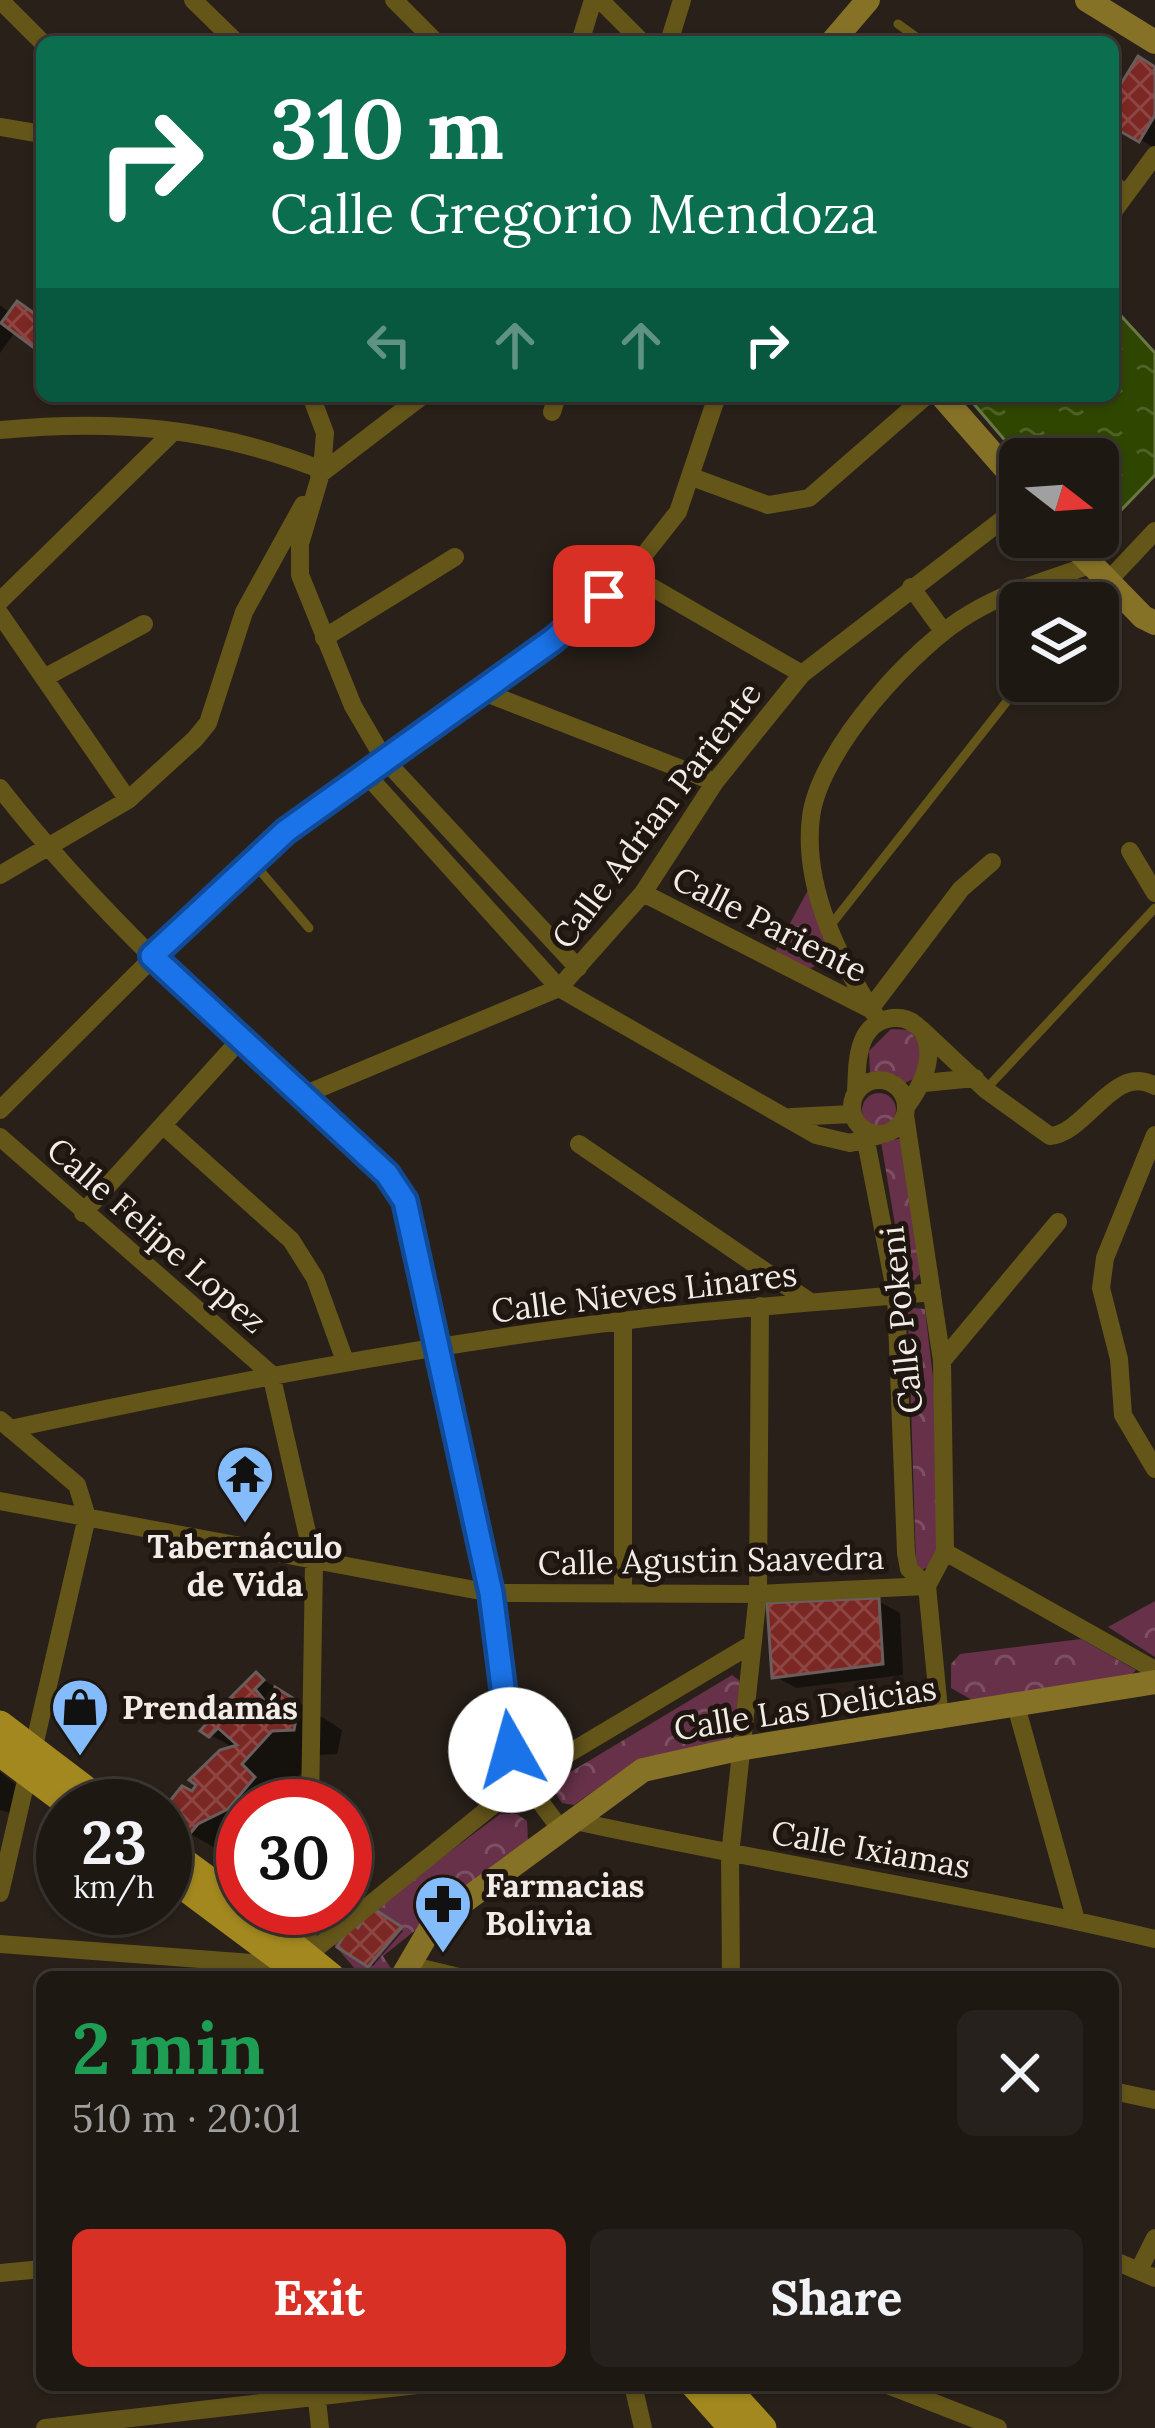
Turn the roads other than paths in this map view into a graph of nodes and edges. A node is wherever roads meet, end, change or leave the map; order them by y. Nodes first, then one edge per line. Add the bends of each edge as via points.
1 (0, 0) edge
2 (193, 0) edge
3 (394, 0) edge
4 (597, 0) edge
5 (682, 0) edge
6 (868, 0) edge
7 (1088, 0) edge
8 (898, 24) dead end
9 (36, 36) edge
10 (230, 36) edge
11 (430, 36) edge
12 (582, 36) edge
13 (636, 36) edge
14 (672, 36) edge
15 (837, 36) edge
16 (915, 36) edge
17 (1155, 43) edge
18 (0, 128) edge
19 (36, 133) edge
20 (1155, 155) edge
21 (1121, 185) edge
22 (313, 402) edge
23 (414, 402) edge
24 (715, 402) edge
25 (919, 402) edge
26 (947, 402) edge
27 (0, 430) edge
28 (173, 432) junction
29 (999, 461) edge
30 (322, 470) junction
31 (692, 478) junction
32 (999, 522) edge
33 (1155, 531) edge
34 (455, 557) dead end
35 (1084, 558) edge
36 (629, 574) junction
37 (1098, 574) junction
38 (1096, 582) edge
39 (911, 587) junction
40 (0, 601) edge
41 (0, 614) edge
42 (1155, 623) edge
43 (144, 624) dead end
44 (943, 631) junction
45 (324, 638) junction
46 (802, 674) junction
47 (44, 677) junction
48 (481, 691) junction
49 (1006, 702) edge
50 (385, 759) junction
51 (365, 773) junction
52 (715, 782) junction
53 (0, 788) edge
54 (128, 800) junction
55 (48, 849) junction
56 (1130, 851) dead end
57 (251, 860) junction
58 (992, 862) dead end
59 (0, 875) edge
60 (643, 893) junction
61 (1155, 893) edge
62 (1155, 908) edge
63 (829, 927) junction
64 (309, 928) dead end
65 (152, 956) junction
66 (578, 968) junction
67 (559, 988) junction
68 (874, 1015) junction
69 (921, 1029) junction
70 (239, 1041) junction
71 (924, 1083) junction
72 (980, 1084) junction
73 (1155, 1086) edge
74 (856, 1092) junction
75 (301, 1096) junction
76 (0, 1110) edge
77 (905, 1111) junction
78 (852, 1114) junction
79 (789, 1117) junction
80 (165, 1127) junction
81 (1155, 1135) edge
82 (871, 1136) junction
83 (0, 1137) edge
84 (579, 1144) dead end
85 (82, 1214) junction
86 (1058, 1222) dead end
87 (932, 1292) junction
88 (896, 1295) junction
89 (811, 1302) junction
90 (760, 1306) junction
91 (623, 1321) junction
92 (440, 1346) junction
93 (345, 1361) junction
94 (942, 1361) junction
95 (271, 1374) junction
96 (5, 1424) edge
97 (1155, 1469) edge
98 (0, 1501) edge
99 (87, 1517) junction
100 (945, 1552) junction
101 (314, 1563) junction
102 (927, 1586) junction
103 (491, 1593) junction
104 (623, 1594) junction
105 (758, 1594) junction
106 (752, 1644) junction
107 (1155, 1670) edge
108 (1155, 1682) edge
109 (1016, 1706) junction
110 (940, 1720) junction
111 (0, 1724) edge
112 (738, 1749) junction
113 (0, 1753) edge
114 (30, 1762) junction
115 (46, 1779) edge
116 (60, 1779) edge
117 (310, 1779) edge
118 (524, 1780) junction
119 (569, 1826) junction
120 (730, 1855) junction
121 (192, 1891) edge
122 (0, 1893) edge
123 (1076, 1920) junction
124 (273, 1935) edge
125 (306, 1935) edge
126 (1155, 1939) edge
127 (0, 1944) edge
128 (28, 1951) junction
129 (0, 1958) edge
130 (302, 1965) edge
131 (408, 1971) edge
132 (731, 1971) edge
133 (1119, 2092) edge
134 (1155, 2100) edge
135 (1155, 2238) edge
136 (1119, 2262) edge
137 (36, 2270) edge
138 (0, 2273) edge
139 (1147, 2274) edge
140 (316, 2391) edge
141 (634, 2391) edge
142 (699, 2391) edge
143 (729, 2391) edge
144 (903, 2391) edge
145 (45, 2428) edge
146 (320, 2428) edge
147 (643, 2428) edge
148 (732, 2428) edge
149 (763, 2428) edge
150 (998, 2428) edge

1 - 9 street
2 - 10 street
3 - 11 street
4 - 12 street
4 - 13 street
5 - 14 street
6 - 15 street
7 - 17 street
8 - 16 lane
18 - 19 street
20 - 21 street
22 - 30 street via 325,433
23 - 30 street
24 - 31 street
25 - 31 street via 809,499 768,505
26 - 29 street
27 - 28 street via 94,422
28 - 30 street via 244,440
28 - 40 street
30 - 45 street via 298,558
30 - 54 street via 244,612 208,723
31 - 36 street via 668,531
32 - 39 street, Calle Adrian Pariente
33 - 37 street
34 - 45 street
35 - 37 street
36 - 46 street
36 - 48 street
37 - 38 lane
37 - 42 street
37 - 44 street via 1025,588
39 - 44 street
39 - 46 street, Calle Adrian Pariente
41 - 47 street
43 - 47 street
44 - 63 street via 863,717 811,812 809,843
45 - 50 street
46 - 52 street, Calle Adrian Pariente
47 - 54 street
48 - 50 street
48 - 52 street
49 - 63 lane
50 - 51 street
50 - 66 street
51 - 57 street
51 - 67 street
52 - 60 street, Calle Adrian Pariente
53 - 55 street
54 - 55 street
55 - 59 street
55 - 65 street
56 - 61 street
57 - 64 lane
57 - 65 street
58 - 68 street via 962,889
60 - 66 street, Calle Adrian Pariente
60 - 68 street, Calle Pariente
62 - 72 lane
63 - 68 street
65 - 70 street
65 - 76 street
66 - 67 street, Calle Adrian Pariente
67 - 75 street, Calle Adrian Pariente
67 - 79 street
68 - 69 street, Calle Pariente
68 - 74 street
69 - 71 street via 931,1053
69 - 72 street
70 - 75 street
70 - 80 street
71 - 72 street
71 - 77 street
72 - 73 street via 1033,1127 1058,1136 1123,1085
74 - 77 street via 870,1081 888,1082 902,1093
74 - 78 street
75 - 92 street via 398,1189
77 - 82 street via 896,1129
77 - 87 street, Calle Pokeni
78 - 79 street
78 - 82 street
79 - 82 street via 838,1143
80 - 85 street
80 - 93 street via 290,1240 315,1279
81 - 97 street via 1101,1288 1123,1415
82 - 88 street, Calle Pokeni
83 - 85 street, Calle Felipe Lopez
84 - 89 street
85 - 95 street, Calle Felipe Lopez
86 - 94 street
87 - 88 street, Calle Nieves Linares
87 - 94 street, Calle Pokeni
88 - 89 street, Calle Nieves Linares
88 - 102 street, Calle Pokeni via 905,1553
89 - 90 street, Calle Nieves Linares
90 - 91 street, Calle Nieves Linares
90 - 105 street
91 - 92 street, Calle Nieves Linares
91 - 104 street
92 - 93 street, Calle Nieves Linares
92 - 103 street
93 - 95 street, Calle Nieves Linares
94 - 100 street, Calle Pokeni
95 - 96 street, Calle Nieves Linares
95 - 101 street, Calle Felipe Lopez
96 - 99 street via 77,1485
98 - 99 street, Calle Agustin Saavedra
99 - 101 street, Calle Agustin Saavedra
99 - 114 street
100 - 102 street, Calle Pokeni
100 - 107 street
101 - 103 street, Calle Agustin Saavedra
101 - 117 street, Calle Felipe Lopez
102 - 105 street, Calle Agustin Saavedra
102 - 110 street, Calle Pokeni
103 - 104 street, Calle Agustin Saavedra
103 - 118 street via 511,1750
104 - 105 street, Calle Agustin Saavedra
105 - 106 street
106 - 112 street
106 - 118 street, Calle Las Delicias
108 - 109 street, Calle Las Delicias
109 - 110 street, Calle Las Delicias
109 - 123 street
110 - 112 street, Calle Las Delicias
111 - 114 main road
112 - 119 street, Calle Las Delicias via 644,1770
112 - 120 street
113 - 114 main road
114 - 115 main road
114 - 116 main road
114 - 122 street
118 - 119 street
118 - 130 street, Calle Las Delicias
119 - 120 street, Calle Ixiamas
119 - 131 street, Calle Las Delicias via 433,1924
120 - 123 street, Calle Ixiamas
120 - 132 street
121 - 130 main road
123 - 126 street, Calle Ixiamas
124 - 130 main road
125 - 130 street
127 - 128 street
128 - 129 street
128 - 130 street
133 - 134 street
135 - 139 street
136 - 139 street
137 - 138 street
140 - 145 street
140 - 146 street
141 - 147 street
142 - 148 main road
143 - 149 main road
144 - 150 street

